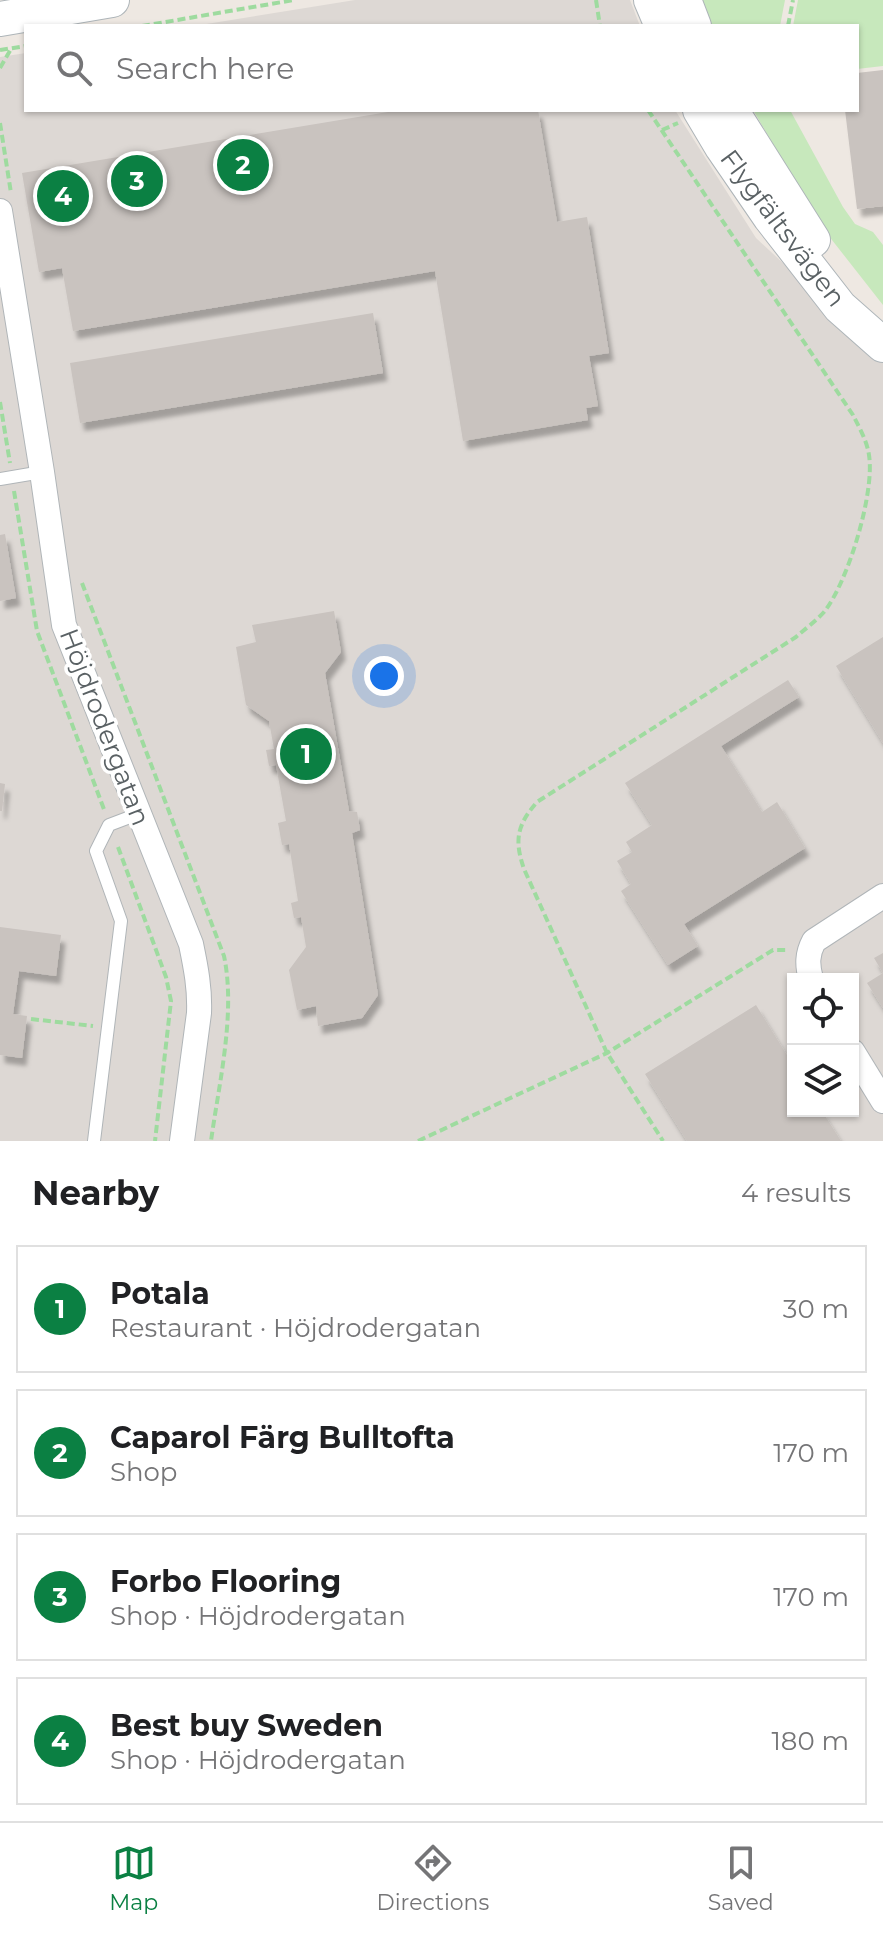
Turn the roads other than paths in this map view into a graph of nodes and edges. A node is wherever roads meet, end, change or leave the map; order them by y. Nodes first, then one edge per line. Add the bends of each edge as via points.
1 (112, 0) edge
2 (651, 0) edge
3 (684, 0) edge
4 (37, 24) edge
5 (661, 24) edge
6 (693, 24) edge
7 (701, 112) edge
8 (732, 112) edge
9 (6, 206) edge
10 (5, 269) edge
11 (880, 342) edge
12 (42, 472) junction
13 (6, 478) edge
14 (138, 814) junction
15 (883, 896) edge
16 (809, 973) edge
17 (859, 1062) edge
18 (883, 1101) edge
19 (94, 1141) edge
20 (182, 1141) edge

1 - 4 street
2 - 5 street
3 - 6 street
7 - 11 street, Flygfältsvägen via 778,228 840,307
8 - 11 street, Flygfältsvägen
9 - 10 street, Höjdrodergatan
10 - 12 street, Höjdrodergatan
12 - 13 lane
12 - 14 street, Höjdrodergatan via 64,625
14 - 19 lane via 109,825 96,851 121,921
14 - 20 street, Höjdrodergatan via 191,944 200,993
15 - 16 street via 814,941
17 - 18 street

